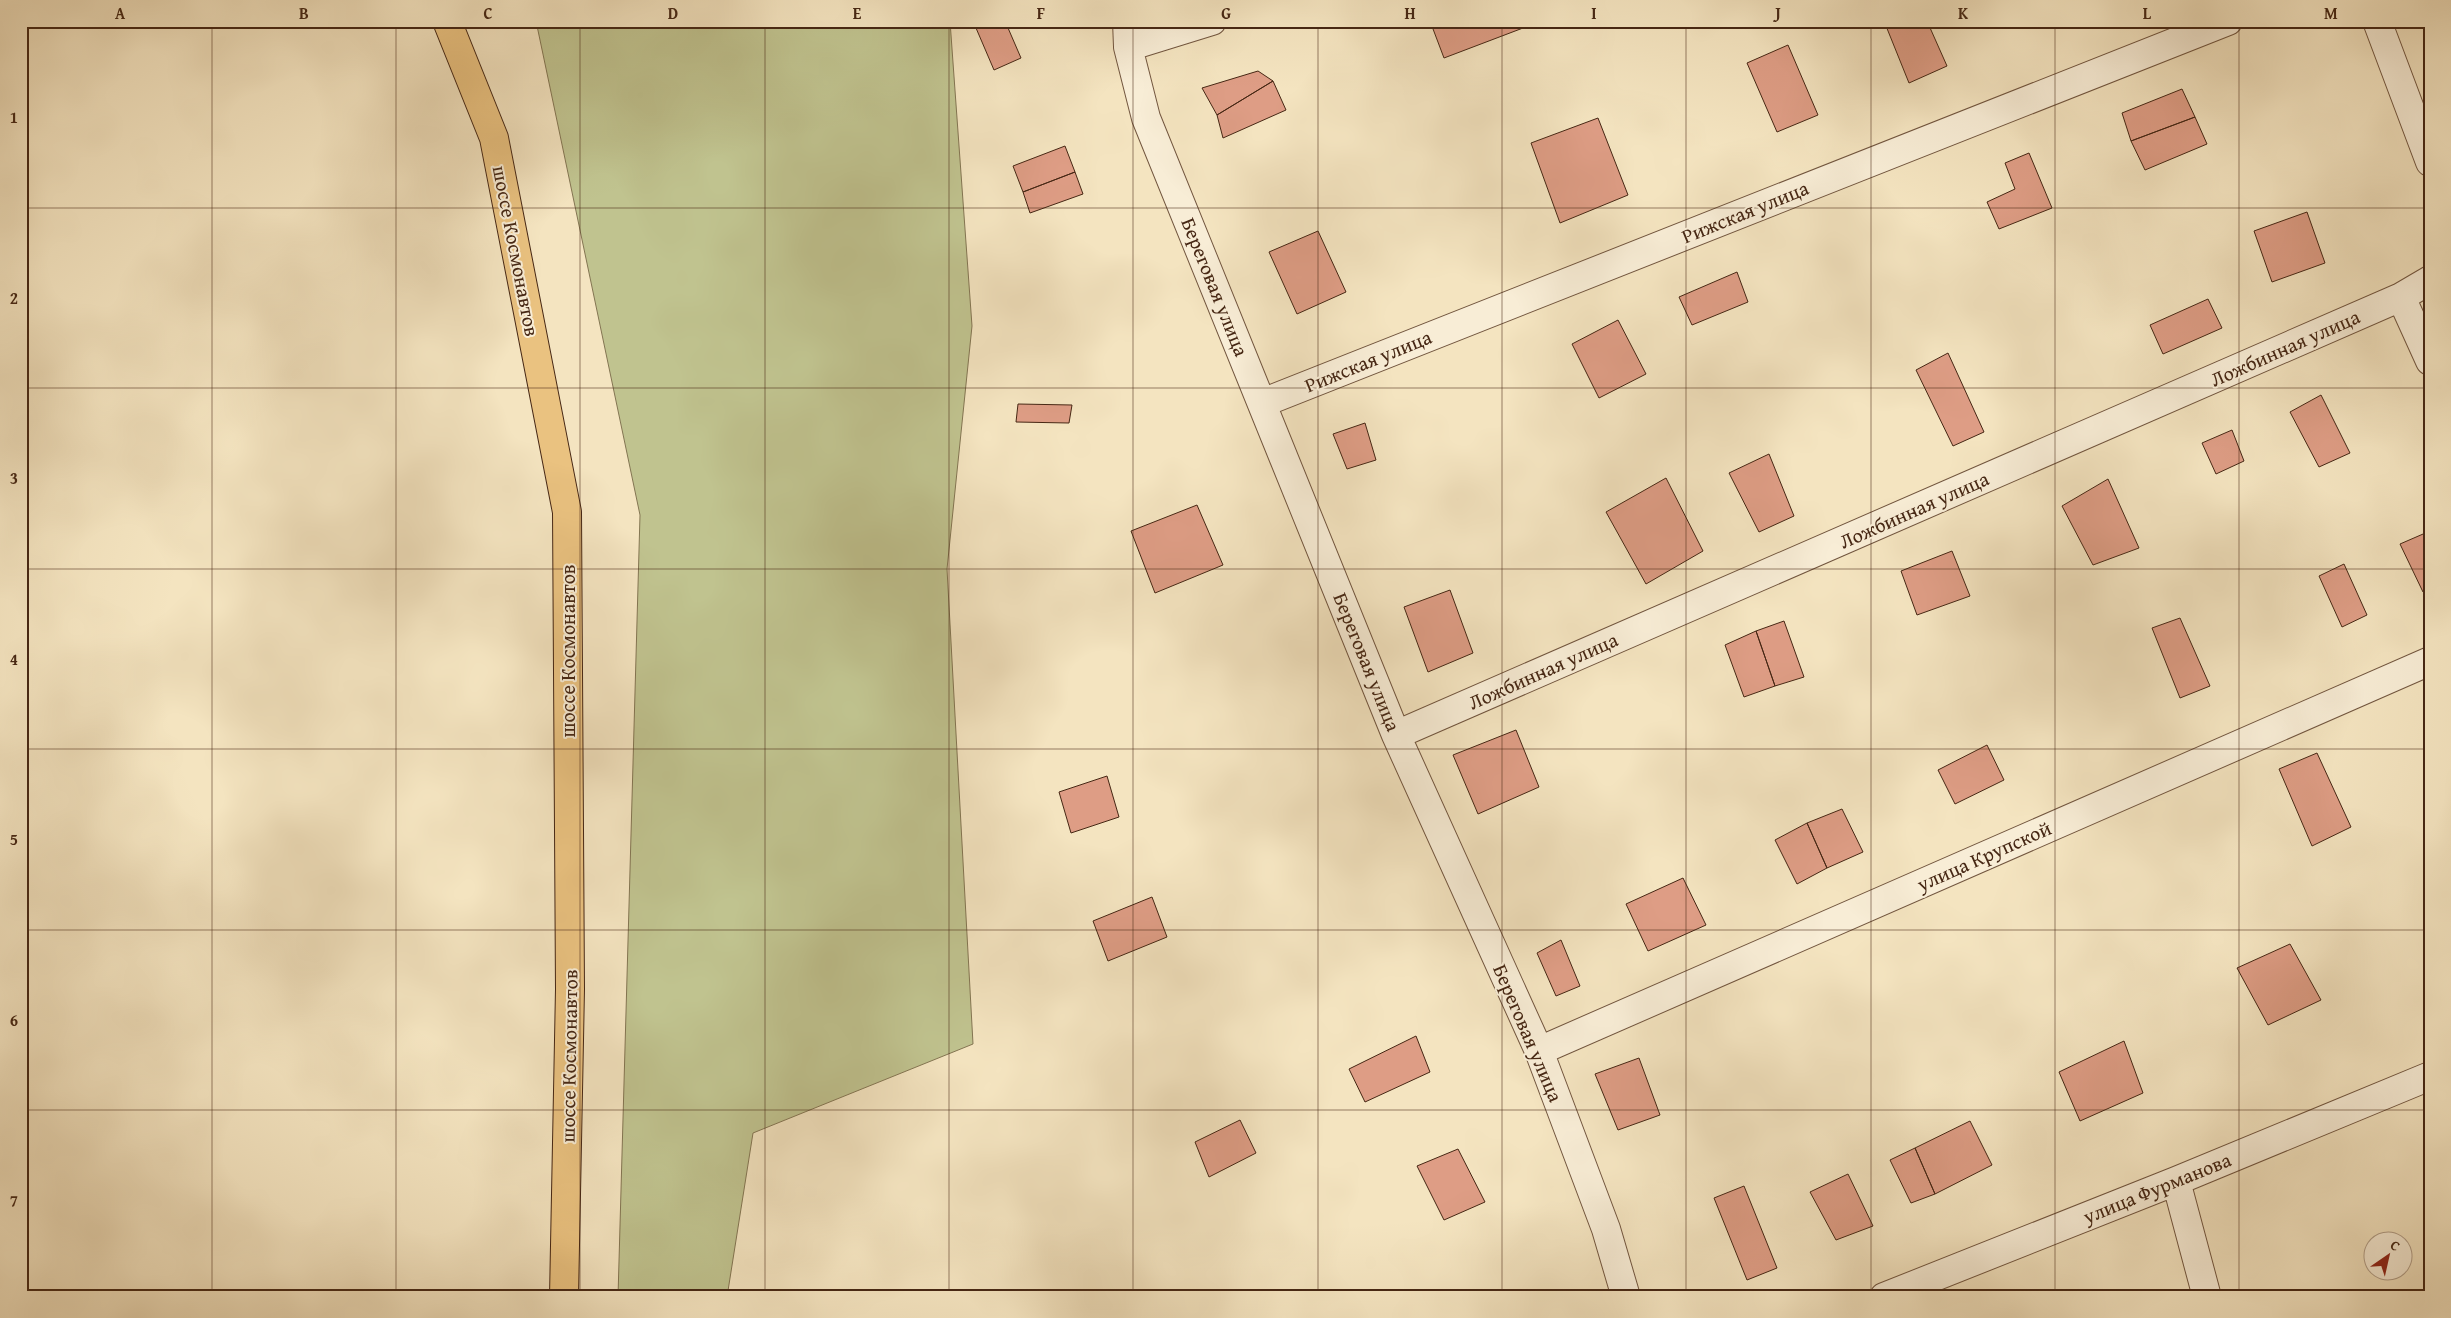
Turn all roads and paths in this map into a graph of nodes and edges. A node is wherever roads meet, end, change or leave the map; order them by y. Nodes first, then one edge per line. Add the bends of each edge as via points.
1 (447, 21) edge
2 (1212, 21) edge
3 (2228, 21) edge
4 (2378, 21) edge
5 (1127, 34) edge
6 (2430, 162) edge
7 (2430, 280) edge
8 (2401, 297) junction
9 (2430, 361) edge
10 (1262, 403) junction
11 (2430, 662) edge
12 (1396, 735) junction
13 (1539, 1051) junction
14 (2430, 1076) edge
15 (2176, 1181) junction
16 (564, 1297) edge
17 (1626, 1297) edge
18 (1884, 1297) edge
19 (2207, 1297) edge

1 - 16 main road, шоссе Космонавтов via 494,138 567,512 570,989
2 - 5 street
3 - 10 street, Рижская улица
4 - 6 street
5 - 10 street, Береговая улица via 1146,118
7 - 8 street, Ложбинная улица
8 - 9 street
8 - 12 street, Ложбинная улица
10 - 12 street, Береговая улица
11 - 13 street, улица Крупской
12 - 13 street, Береговая улица
13 - 17 street, Береговая улица via 1606,1229
14 - 15 street, улица Фурманова
15 - 18 street, улица Фурманова
15 - 19 street

